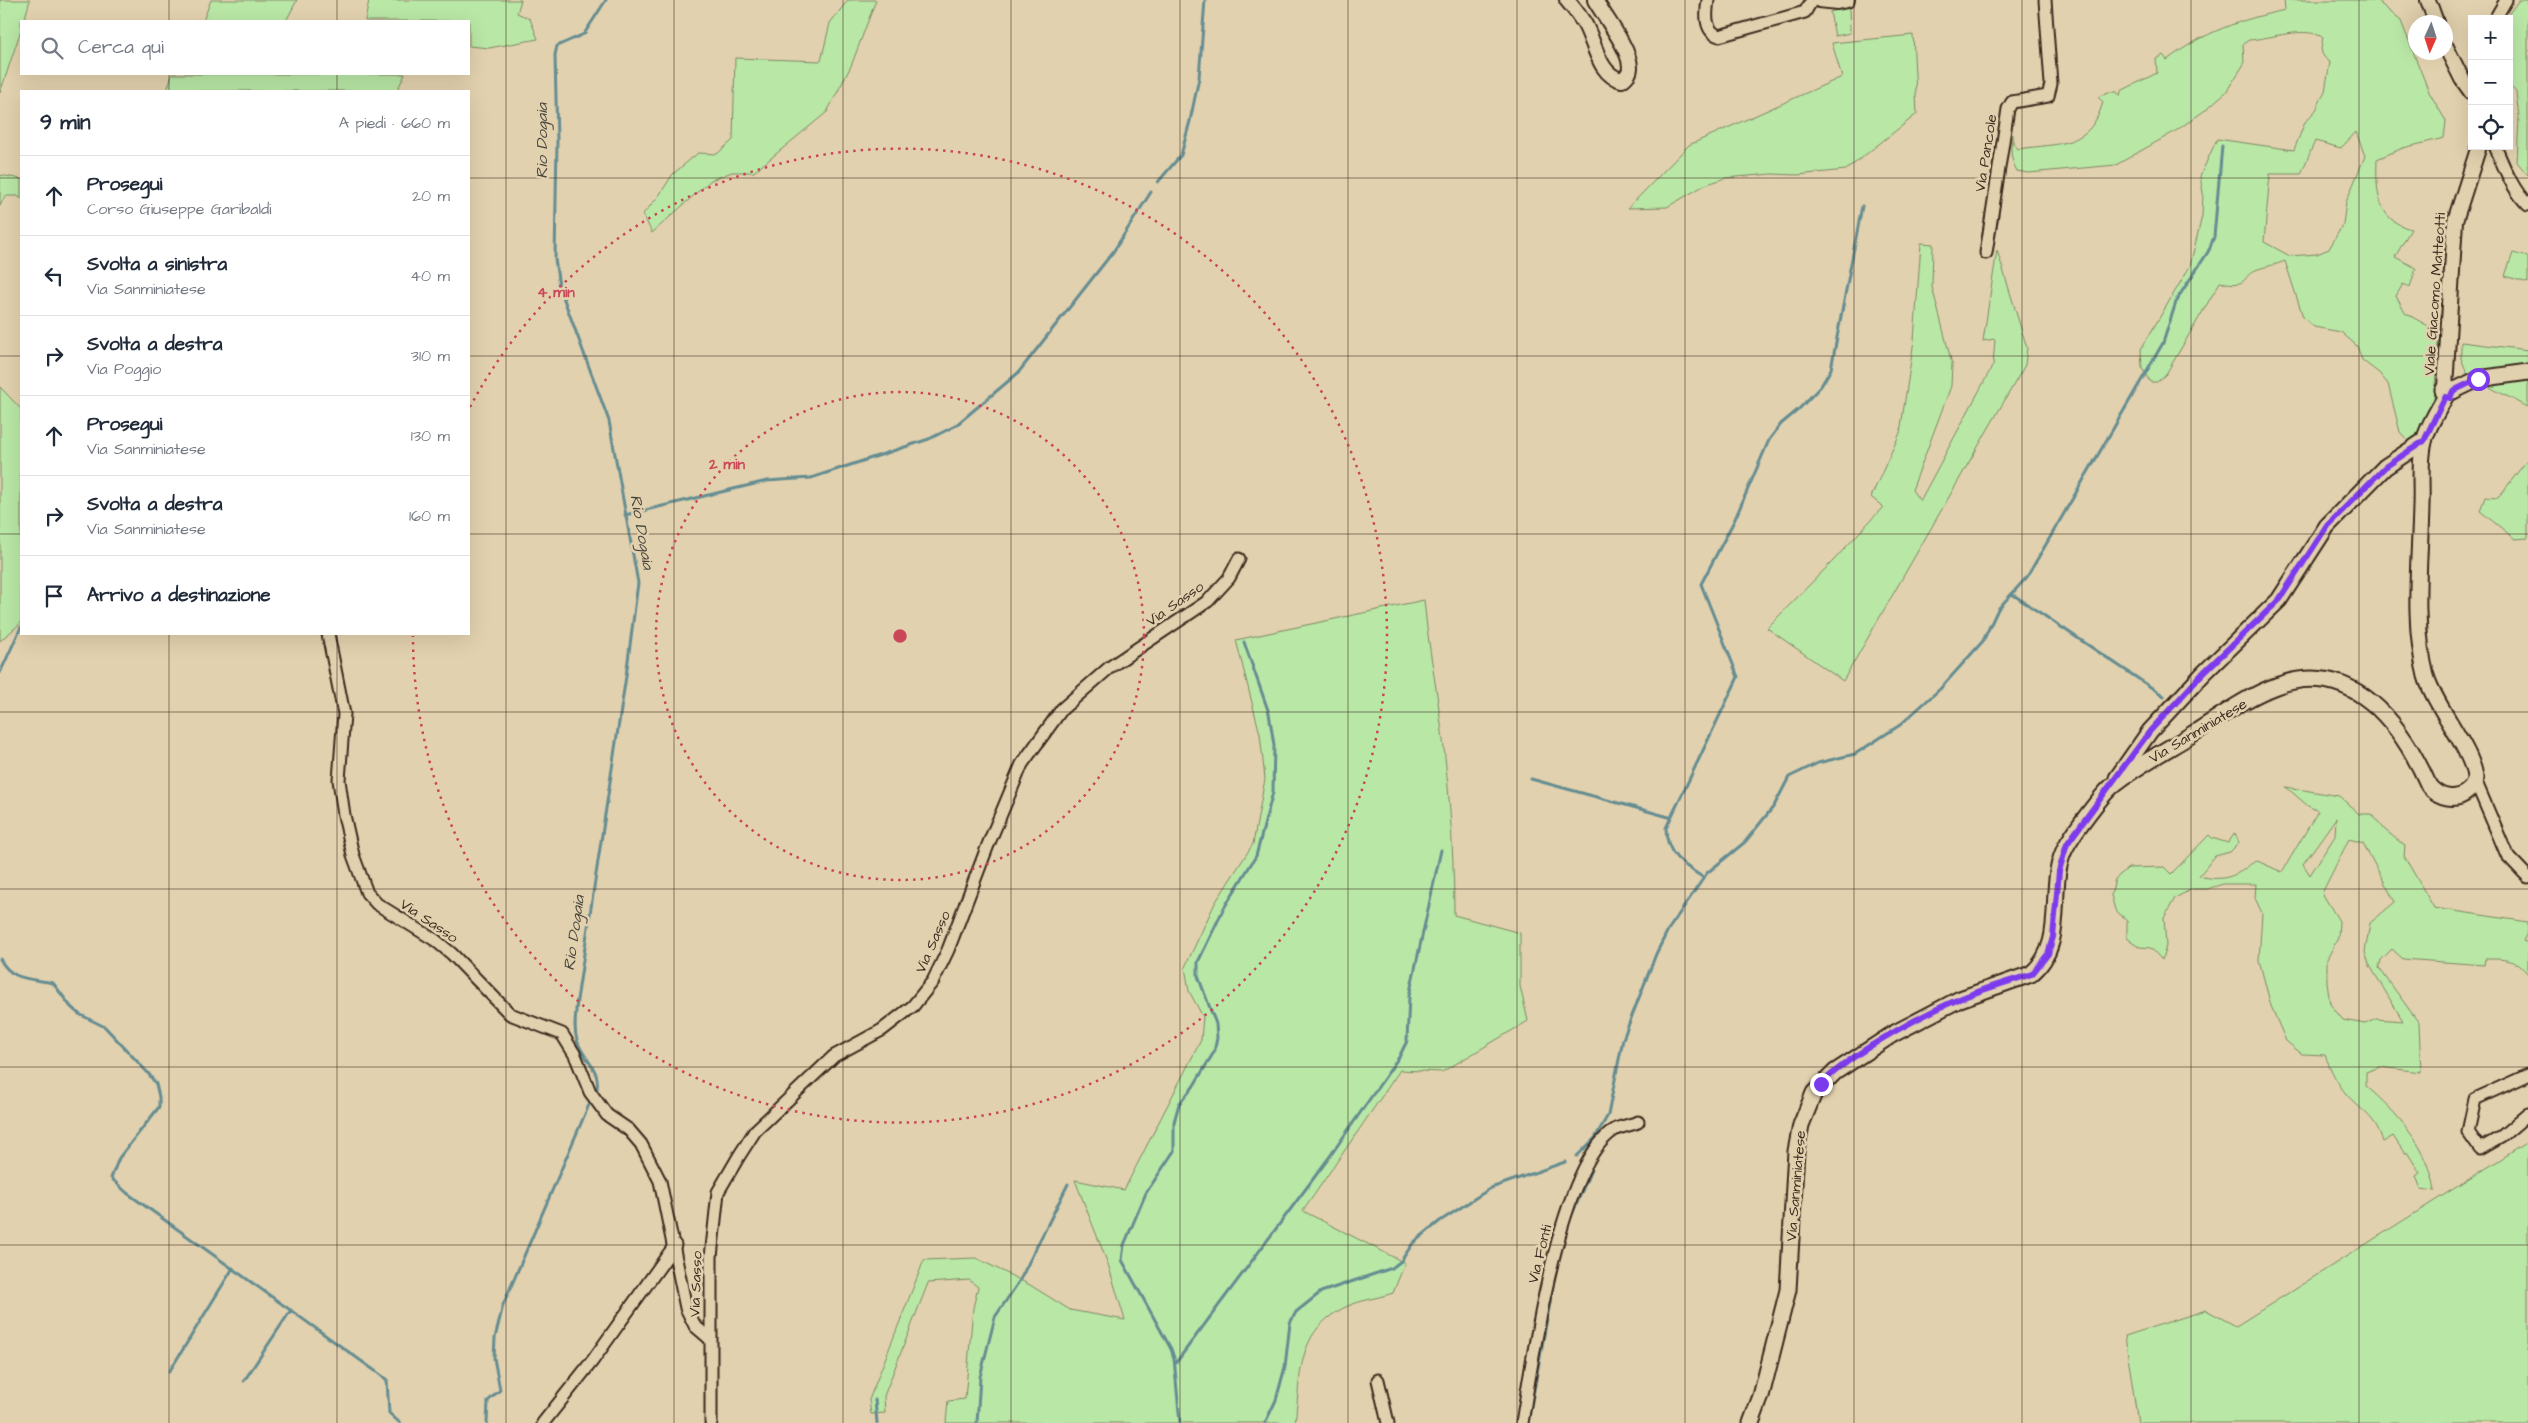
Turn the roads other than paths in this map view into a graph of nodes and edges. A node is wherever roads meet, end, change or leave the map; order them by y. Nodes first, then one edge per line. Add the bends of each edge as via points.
1 (1567, 0) edge
2 (1595, 0) edge
3 (1708, 0) edge
4 (1812, 0) edge
5 (1819, 0) edge
6 (2046, 0) edge
7 (2428, 0) edge
8 (2506, 0) edge
9 (1842, 1) edge
10 (2433, 15) edge
11 (2497, 15) edge
12 (2452, 60) edge
13 (2468, 87) edge
14 (2478, 150) edge
15 (2497, 150) edge
16 (2528, 205) edge
17 (1986, 253) dead end
18 (2528, 372) edge
19 (2448, 392) junction
20 (2424, 441) junction
21 (1239, 559) dead end
22 (328, 635) edge
23 (2475, 780) junction
24 (2111, 787) junction
25 (2528, 877) edge
26 (2528, 1075) edge
27 (2528, 1114) edge
28 (1638, 1122) dead end
29 (675, 1245) junction
30 (709, 1338) junction
31 (1378, 1380) dead end
32 (543, 1423) edge
33 (710, 1423) edge
34 (1388, 1423) edge
35 (1522, 1423) edge
36 (1751, 1423) edge

1 - 2 street via 1584,23 1607,72 1614,79 1622,80 1628,75 1630,66
3 - 4 street via 1708,26 1719,36 1805,12
5 - 9 street
6 - 17 street, Via Pancole via 2051,84 2048,96 2021,99 2012,102 2008,109
7 - 10 street
8 - 11 street
12 - 13 street
14 - 19 street, Viale Giacomo Matteotti via 2455,221
15 - 16 street via 2510,180
18 - 19 main road via 2478,379
19 - 20 main road
20 - 23 main road via 2418,572 2419,624 2426,676 2465,752
20 - 24 main road via 2385,467 2327,526 2279,600 2204,672 2150,731
21 - 30 street, Via Sasso via 1229,578 1208,601 1110,667 1062,709 1022,764 948,950 933,981 914,1006 882,1030 834,1056 755,1131 718,1192 710,1257
22 - 29 street, Via Sasso via 344,714 339,780 344,815 353,855 367,893 378,904 452,954 510,1014 562,1034 590,1092 607,1115 629,1130 652,1162 660,1181
23 - 24 main road, Via Sanminiatese via 2465,794 2446,797 2434,793 2403,735 2375,703 2337,684 2307,680 2275,686 2237,706
23 - 25 street via 2507,855
24 - 36 main road, Via Sanminiatese via 2067,844 2059,871 2053,937 2048,954 2037,970 1960,999 1893,1034 1835,1072 1814,1093 1801,1125 1796,1151 1788,1290
26 - 27 street via 2475,1099 2468,1132 2480,1149 2501,1137
28 - 35 street, Via Fonti via 1616,1130 1600,1145 1578,1179 1560,1234 1538,1328
29 - 30 street, Via Sasso via 686,1308 695,1326
29 - 32 street, Via Sasso via 593,1360
30 - 33 street
31 - 34 street

